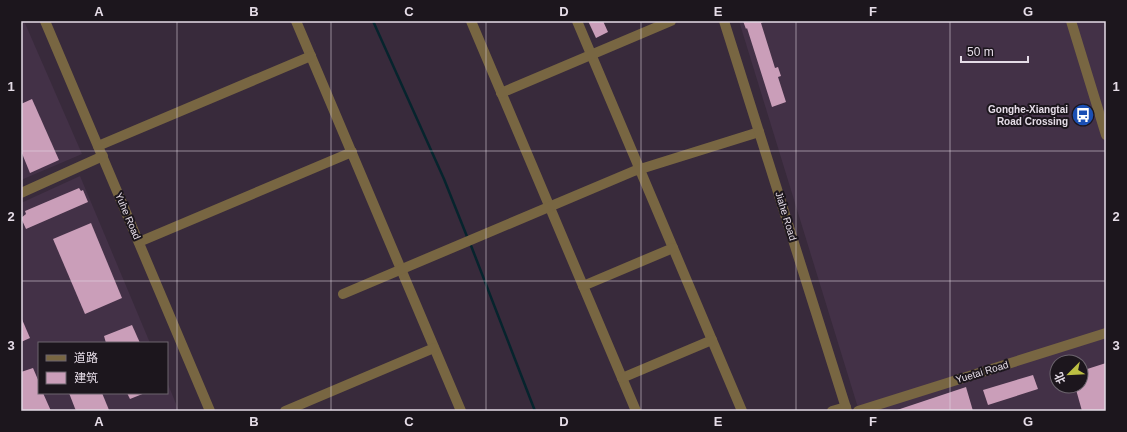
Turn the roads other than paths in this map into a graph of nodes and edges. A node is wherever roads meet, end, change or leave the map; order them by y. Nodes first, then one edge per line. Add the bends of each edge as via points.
1 (45, 21) edge
2 (296, 21) edge
3 (471, 21) edge
4 (577, 21) edge
5 (671, 21) edge
6 (724, 21) edge
7 (1071, 21) edge
8 (591, 54) junction
9 (311, 56) junction
10 (501, 93) junction
11 (759, 132) junction
12 (1106, 135) edge
13 (98, 146) junction
14 (352, 152) junction
15 (103, 156) junction
16 (640, 170) junction
17 (21, 193) edge
18 (550, 207) junction
19 (139, 242) junction
20 (673, 248) junction
21 (401, 270) junction
22 (583, 286) junction
23 (343, 294) dead end
24 (1106, 333) edge
25 (712, 340) junction
26 (434, 348) junction
27 (622, 378) junction
28 (846, 409) edge
29 (210, 411) edge
30 (285, 411) edge
31 (461, 411) edge
32 (636, 411) edge
33 (742, 411) edge
34 (832, 411) edge
35 (858, 411) edge

1 - 13 street, Yuhe Road
2 - 9 street
3 - 10 street
4 - 8 street
5 - 8 street
6 - 11 street, Jiahe Road
7 - 12 street
8 - 10 street
8 - 16 street
9 - 13 street
9 - 14 street
10 - 18 street
11 - 16 street
11 - 28 street, Jiahe Road
13 - 15 street, Yuhe Road
14 - 19 street
14 - 21 street
15 - 17 street
15 - 19 street, Yuhe Road
16 - 18 street
16 - 20 street
18 - 21 street
18 - 22 street
19 - 29 street, Yuhe Road
20 - 22 street
20 - 25 street
21 - 23 street
21 - 26 street
22 - 27 street
24 - 35 street, Yuetai Road
25 - 27 street
25 - 33 street
26 - 30 street
26 - 31 street
27 - 32 street
28 - 34 street

